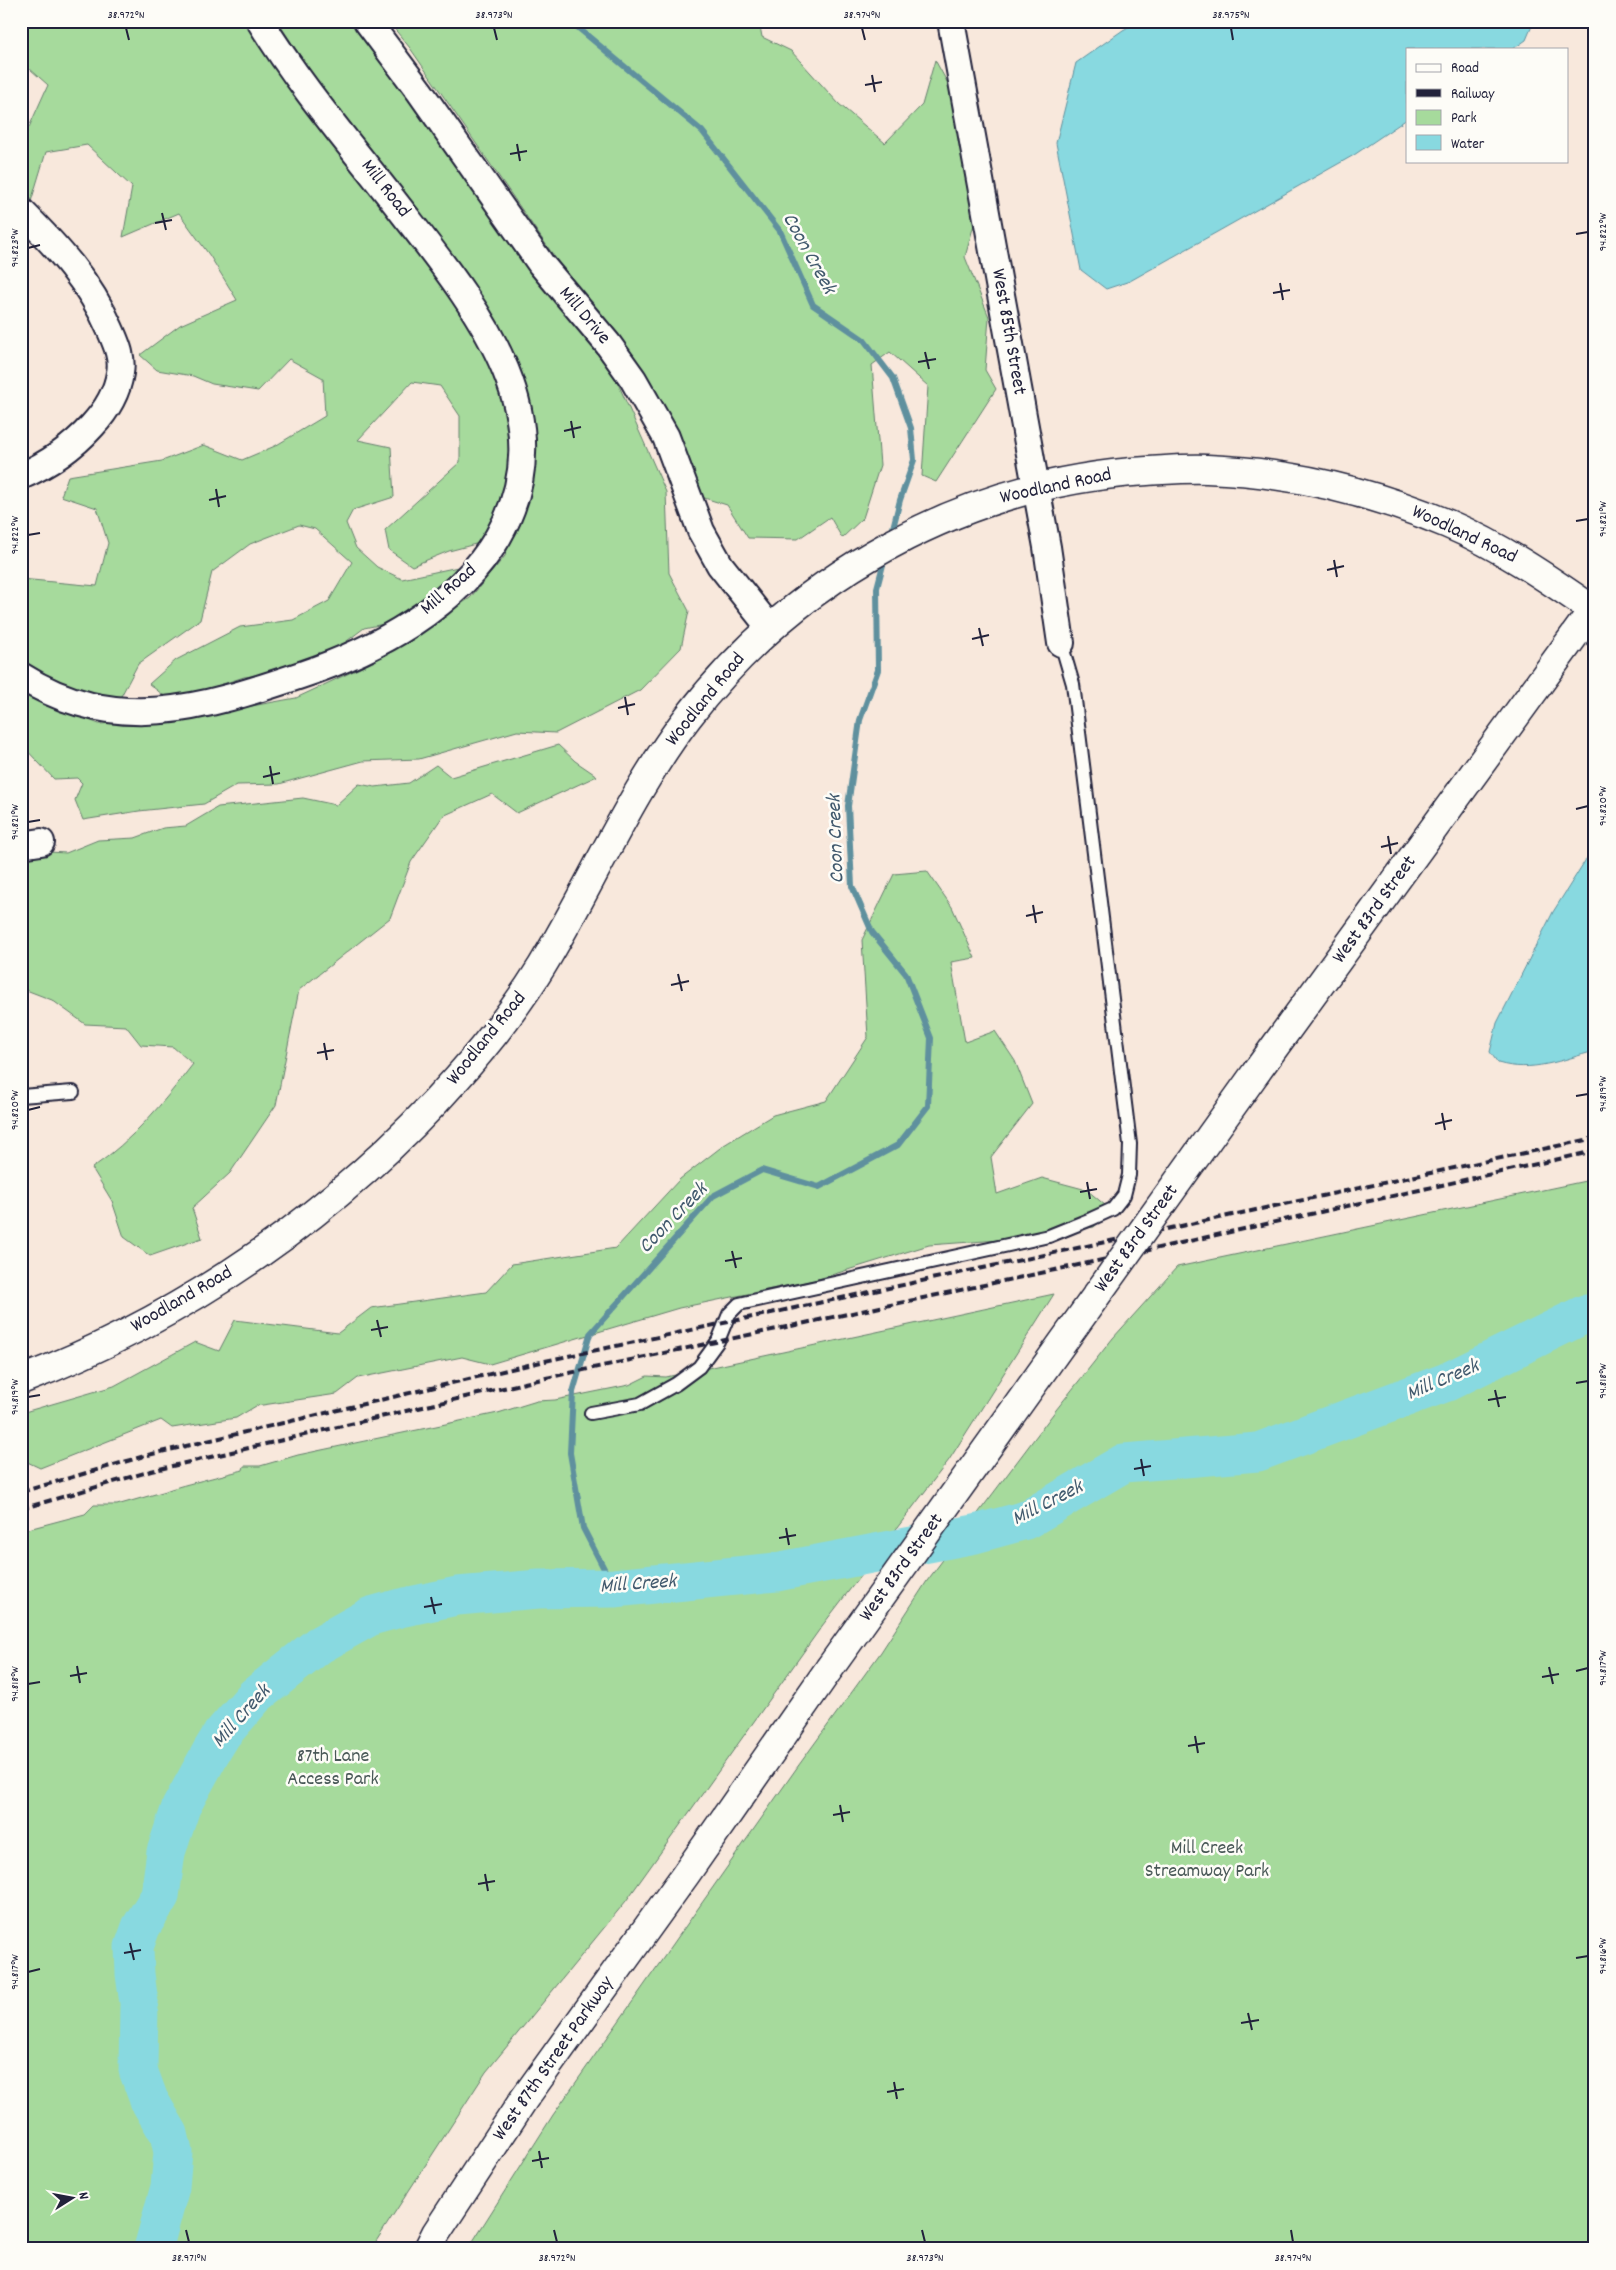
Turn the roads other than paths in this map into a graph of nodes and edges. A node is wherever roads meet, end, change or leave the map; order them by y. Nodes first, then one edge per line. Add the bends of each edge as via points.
1 (260, 21) edge
2 (367, 21) edge
3 (951, 21) edge
4 (21, 211) edge
5 (21, 476) edge
6 (1037, 488) junction
7 (1594, 609) edge
8 (770, 628) junction
9 (1061, 643) joint
10 (21, 676) edge
11 (73, 1092) dead end
12 (21, 1096) edge
13 (21, 1380) edge
14 (591, 1413) dead end
15 (686, 1874) joint
16 (428, 2249) edge

1 - 10 street, Mill Road via 305,86 457,283 497,348 510,378 519,413 522,450 518,488 506,523 473,573 412,622 318,669 244,694 148,712 111,711 45,691
2 - 8 street, Mill Drive via 541,264 633,379 666,437 701,531 720,565
3 - 6 street, West 85th Street
4 - 5 street via 58,248 98,302 119,350 121,372 113,397 79,440 41,468
6 - 7 main road, Woodland Road via 1122,473 1203,469 1338,487 1403,507 1476,537
6 - 8 main road, Woodland Road via 953,515 880,550 812,594
6 - 9 street, West 85th Street
7 - 15 main road, West 83rd Street, bridge via 1257,1071
8 - 13 main road, Woodland Road via 723,675 674,736 644,781 529,986 479,1053 417,1122 329,1201 242,1264 123,1334
9 - 14 lane via 1073,684 1130,1144 1129,1175 1124,1195 1113,1209 1049,1236 740,1304 728,1314 718,1341 699,1367 676,1384 640,1404
11 - 12 lane
15 - 16 main road, West 87th Street Parkway via 524,2099

